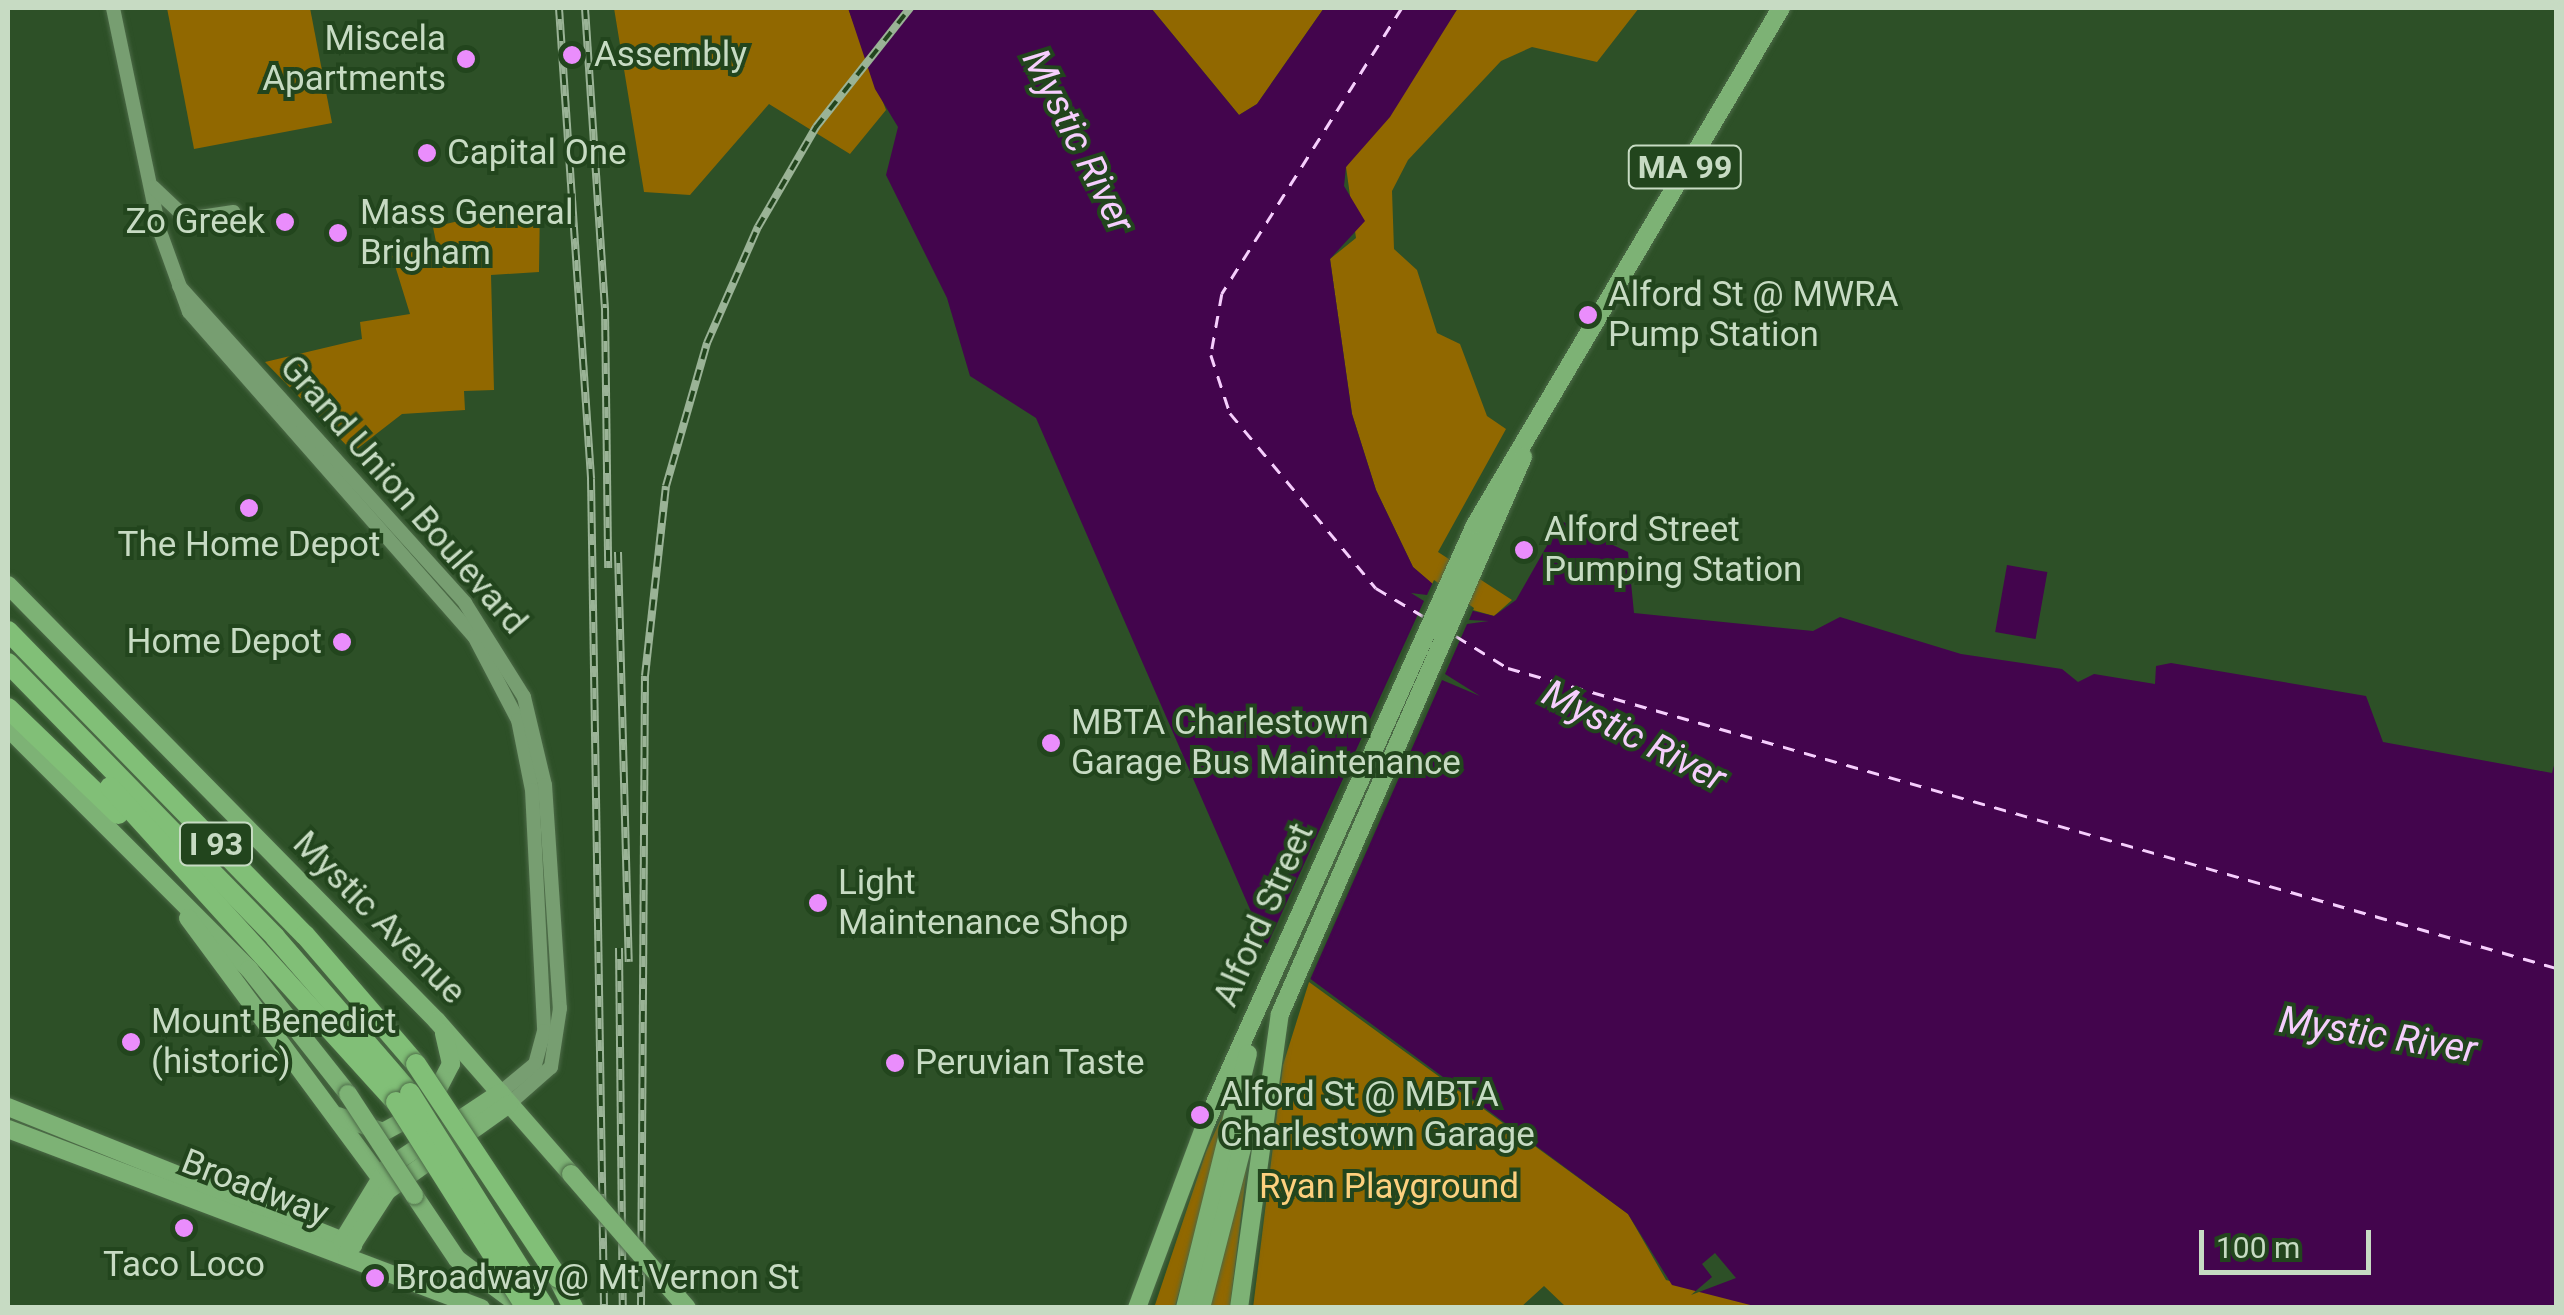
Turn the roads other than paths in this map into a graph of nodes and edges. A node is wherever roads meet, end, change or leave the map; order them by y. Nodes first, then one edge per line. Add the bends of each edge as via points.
1 (113, 8) edge
2 (1781, 8) edge
3 (148, 182) junction
4 (233, 212) dead end
5 (1524, 452) junction
6 (8, 586) edge
7 (8, 631) edge
8 (8, 664) edge
9 (8, 682) edge
10 (8, 708) edge
11 (8, 728) edge
12 (158, 874) junction
13 (286, 973) junction
14 (1260, 1005) junction
15 (437, 1021) junction
16 (1271, 1044) junction
17 (403, 1098) junction
18 (504, 1098) junction
19 (8, 1107) edge
20 (329, 1110) junction
21 (8, 1129) edge
22 (387, 1180) junction
23 (345, 1248) junction
24 (481, 1308) edge
25 (524, 1308) edge
26 (545, 1308) edge
27 (573, 1308) edge
28 (687, 1308) edge
29 (1137, 1308) edge
30 (1184, 1308) edge
31 (1200, 1308) edge
32 (1239, 1308) edge

1 - 3 street, Grand Union Boulevard
2 - 5 main road, Alford Street / MA 99
3 - 4 street via 188,219
3 - 18 street, Grand Union Boulevard via 179,286 211,338 474,636 518,720 532,790 544,1030 535,1064
5 - 14 main road, Alford Street / MA 99 via 1476,524
5 - 16 main road, Alford Street / MA 99 via 1292,980
6 - 15 main road, Mystic Avenue
7 - 27 highway, I 93, bridge via 306,935 416,1064
8 - 17 highway, I 93 via 276,936
9 - 13 highway, I 93
10 - 13 highway
11 - 12 main road
12 - 20 main road
12 - 25 main road, bridge via 266,988 348,1094 457,1259
13 - 17 highway, I 93
14 - 29 main road, Alford Street
14 - 30 main road, MA 99
15 - 18 main road, Mystic Avenue
15 - 20 main road via 451,1064 428,1108 383,1132
16 - 31 main road, MA 99
16 - 32 main road, Alford Street
17 - 25 highway, I 93, bridge
17 - 26 highway, I 93, bridge
18 - 22 main road
18 - 28 main road, Mystic Avenue, bridge
19 - 23 main road, Broadway
20 - 22 main road
21 - 23 main road, Broadway
22 - 23 main road
23 - 24 main road, Broadway

